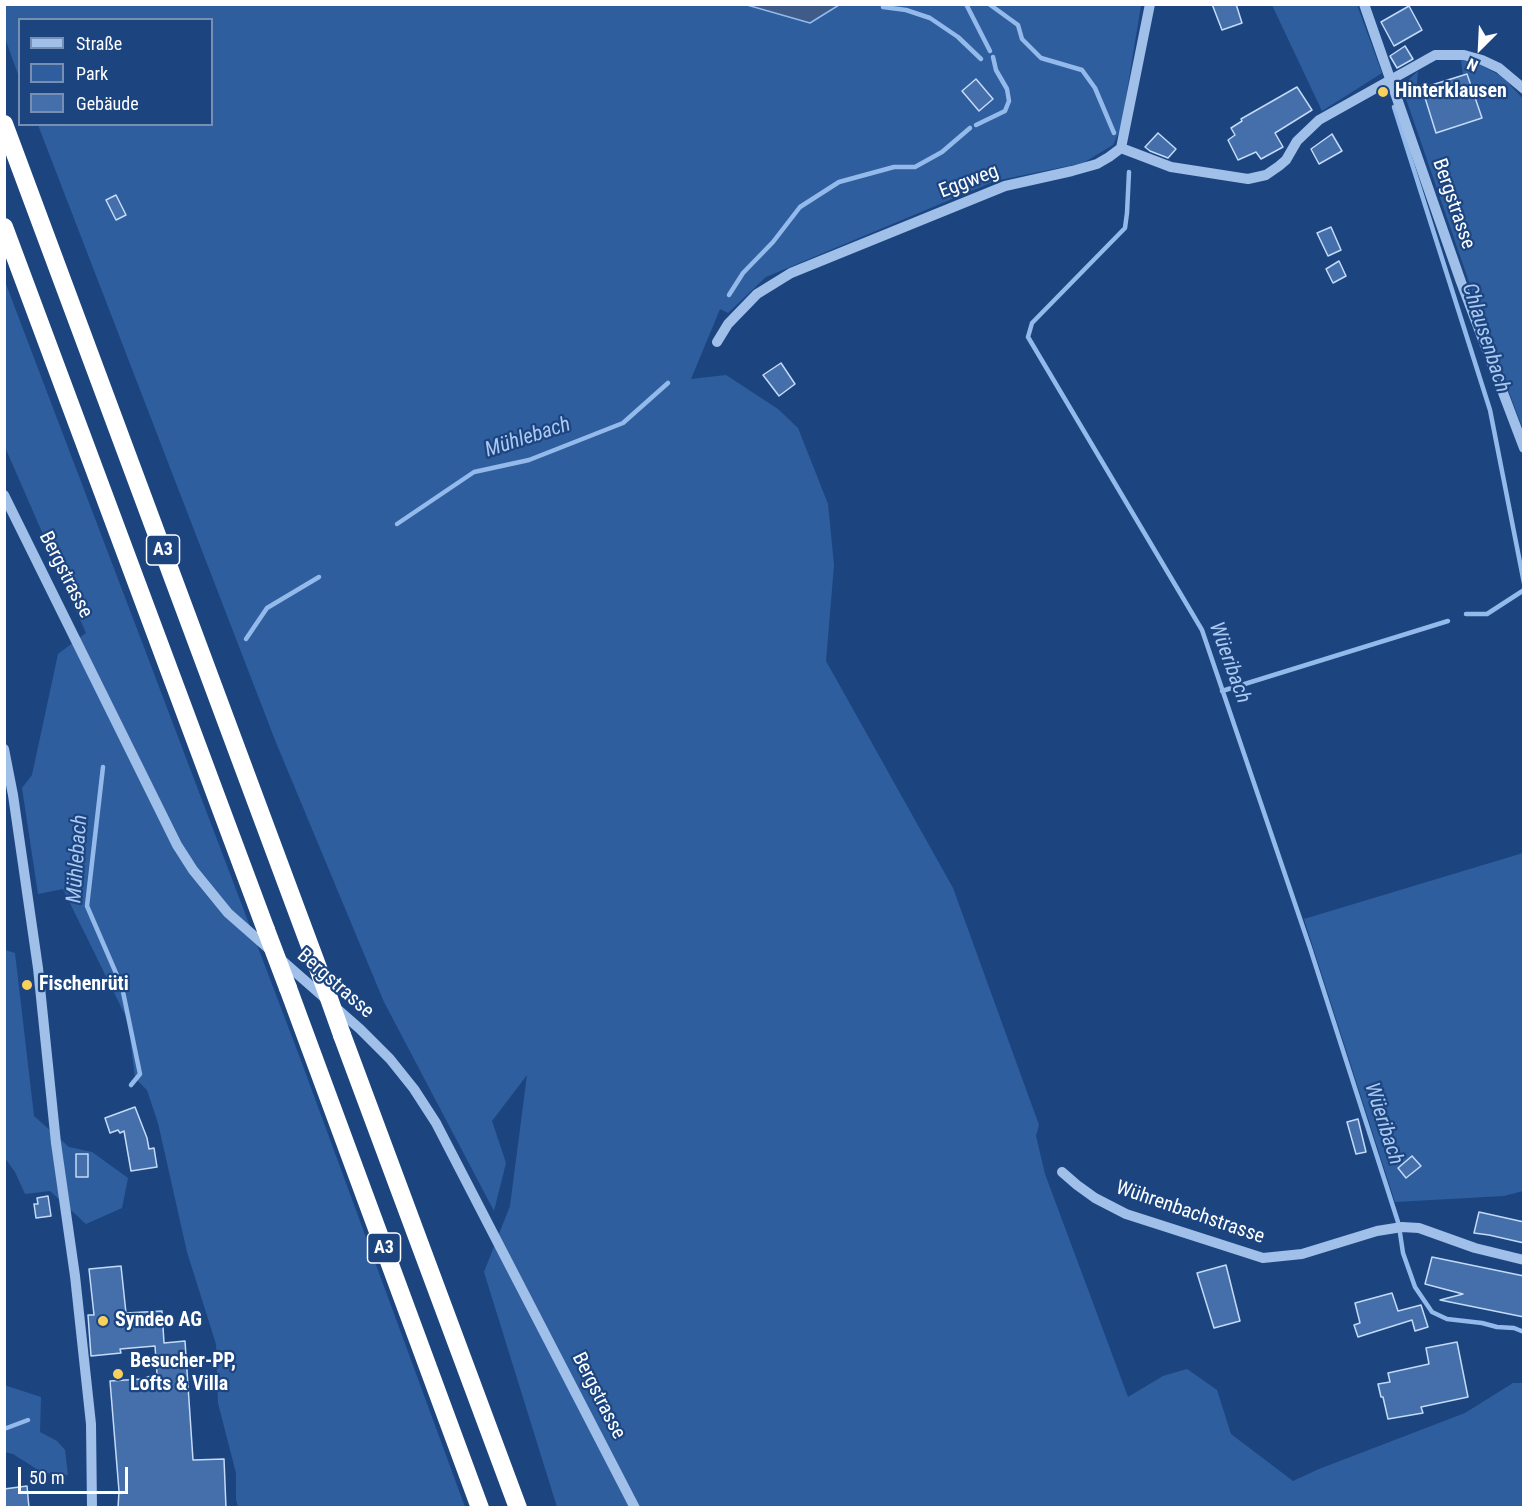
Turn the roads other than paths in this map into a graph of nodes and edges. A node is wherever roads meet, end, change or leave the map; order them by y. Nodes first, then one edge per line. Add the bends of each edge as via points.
1 (1150, 4) edge
2 (1364, 4) edge
3 (1389, 80) junction
4 (1524, 89) edge
5 (4, 124) edge
6 (1121, 147) junction
7 (4, 227) edge
8 (717, 342) dead end
9 (1524, 448) edge
10 (4, 495) edge
11 (4, 748) edge
12 (1062, 1172) dead end
13 (1524, 1260) edge
14 (92, 1508) edge
15 (480, 1508) edge
16 (518, 1508) edge
17 (635, 1508) edge

1 - 6 street
2 - 3 street, Bergstrasse
3 - 4 street via 1435,55 1464,55 1499,68
3 - 6 street via 1319,120 1297,141 1286,160 1266,175 1248,179 1182,170
3 - 9 street, Bergstrasse
5 - 16 highway, A3, bridge
6 - 8 street, Eggweg via 1097,164 1005,186 791,273 757,294 728,324
7 - 15 highway, A3, bridge
10 - 17 street, Bergstrasse via 177,845 228,913 360,1029 414,1089 441,1132
11 - 14 street via 38,968 56,1143 75,1276 91,1424
12 - 13 street, Wührenbachstrasse via 1095,1198 1126,1214 1263,1258 1302,1254 1402,1227 1419,1228

